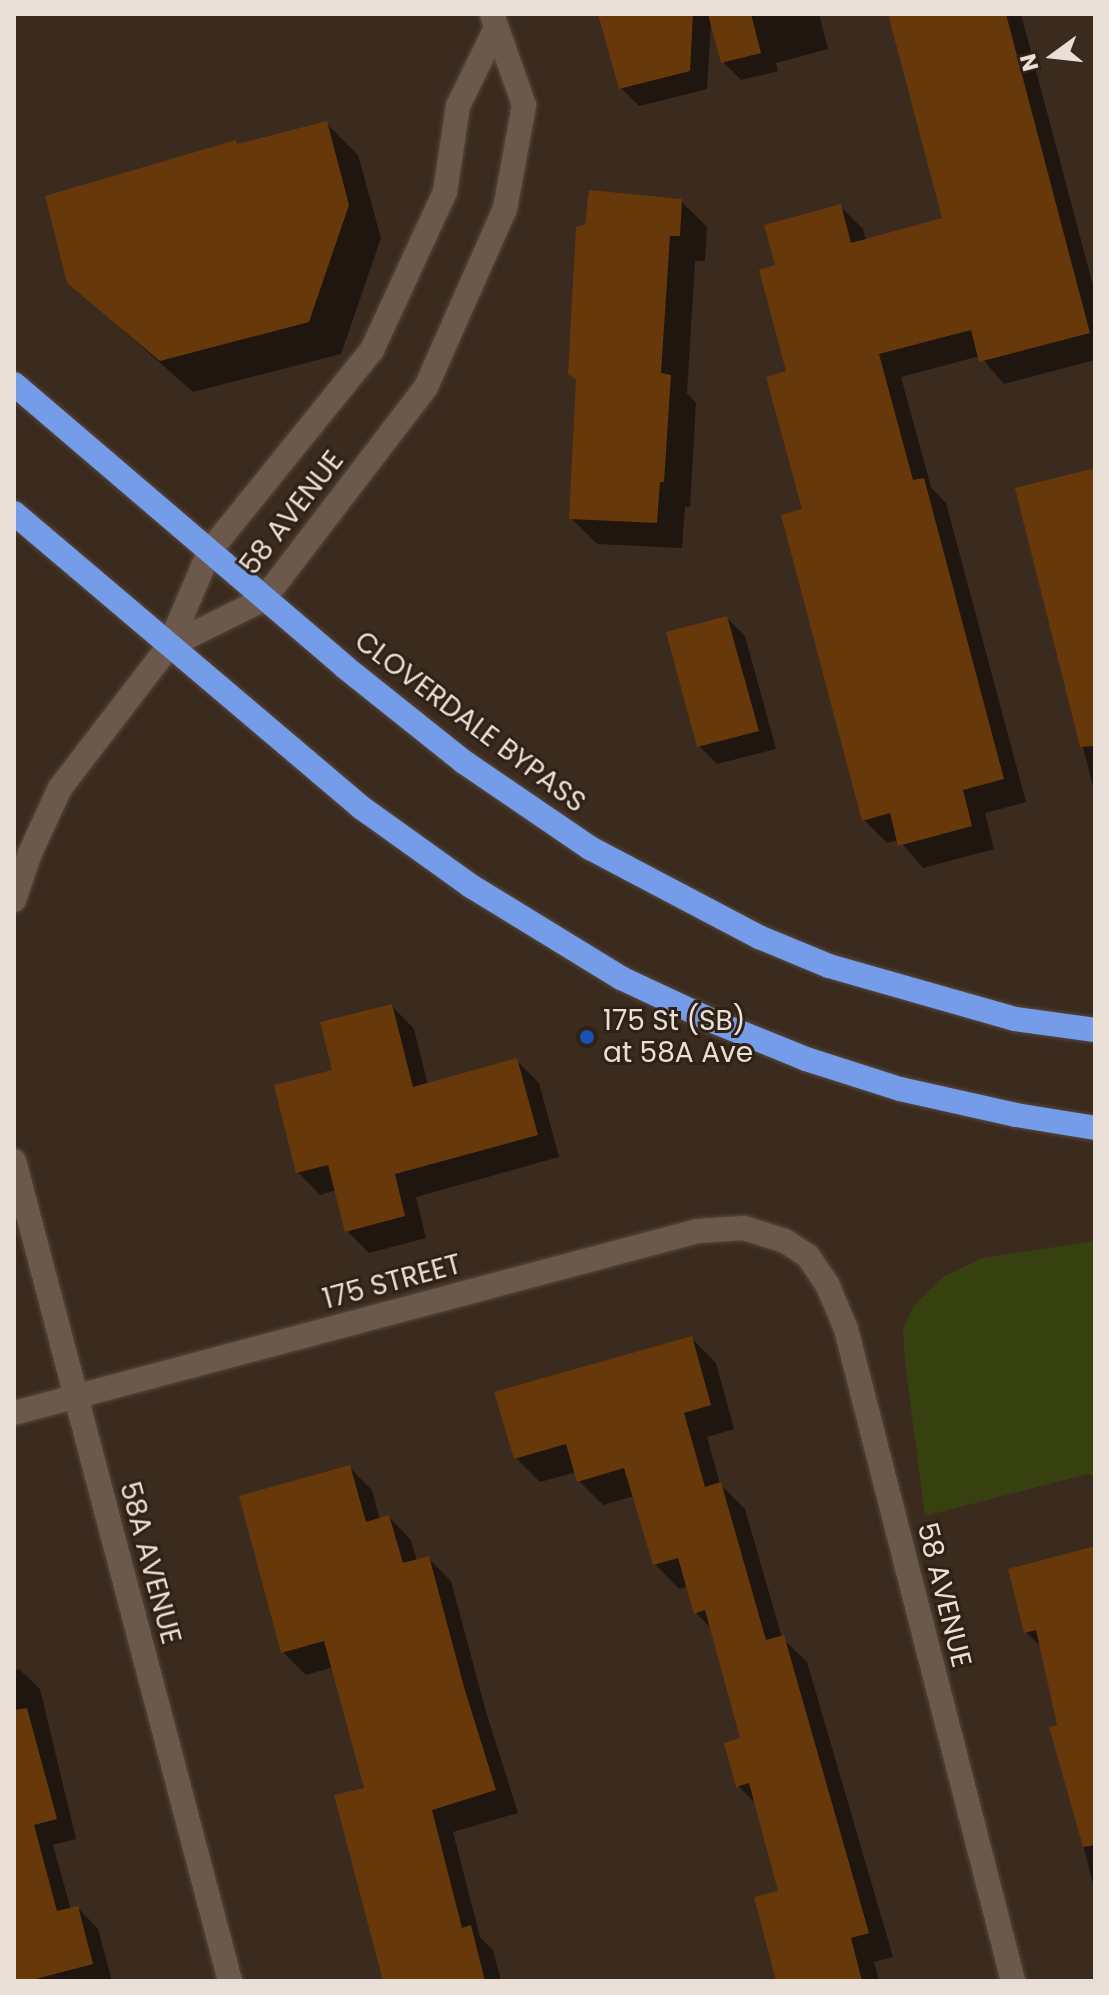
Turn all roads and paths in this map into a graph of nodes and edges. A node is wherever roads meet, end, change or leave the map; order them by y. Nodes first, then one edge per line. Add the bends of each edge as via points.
1 (494, 22) edge
2 (14, 384) edge
3 (14, 513) edge
4 (209, 552) junction
5 (264, 599) junction
6 (169, 646) junction
7 (14, 900) edge
8 (1095, 1030) edge
9 (1095, 1128) edge
10 (14, 1161) edge
11 (785, 1241) joint
12 (75, 1398) junction
13 (14, 1413) edge
14 (230, 1981) edge
15 (1013, 1981) edge

1 - 4 street, 58 AVENUE via 458,106 445,192 372,350
1 - 5 street, 58 AVENUE via 524,105 505,209 426,387
2 - 4 highway, CLOVERDALE BYPASS
3 - 6 highway
4 - 5 highway, CLOVERDALE BYPASS
4 - 6 street, 58 AVENUE
5 - 6 street, 58 AVENUE
5 - 8 highway, CLOVERDALE BYPASS via 464,762 590,848 673,894 829,966 1015,1019
6 - 7 street via 60,788
6 - 9 highway via 362,808 471,886 621,978 833,1068 900,1089
10 - 12 street, 58A AVENUE
11 - 12 street, 175 STREET via 744,1228 698,1231
11 - 15 street, 58 AVENUE via 808,1256 846,1329
12 - 13 street, 175 STREET
12 - 14 street, 58A AVENUE

